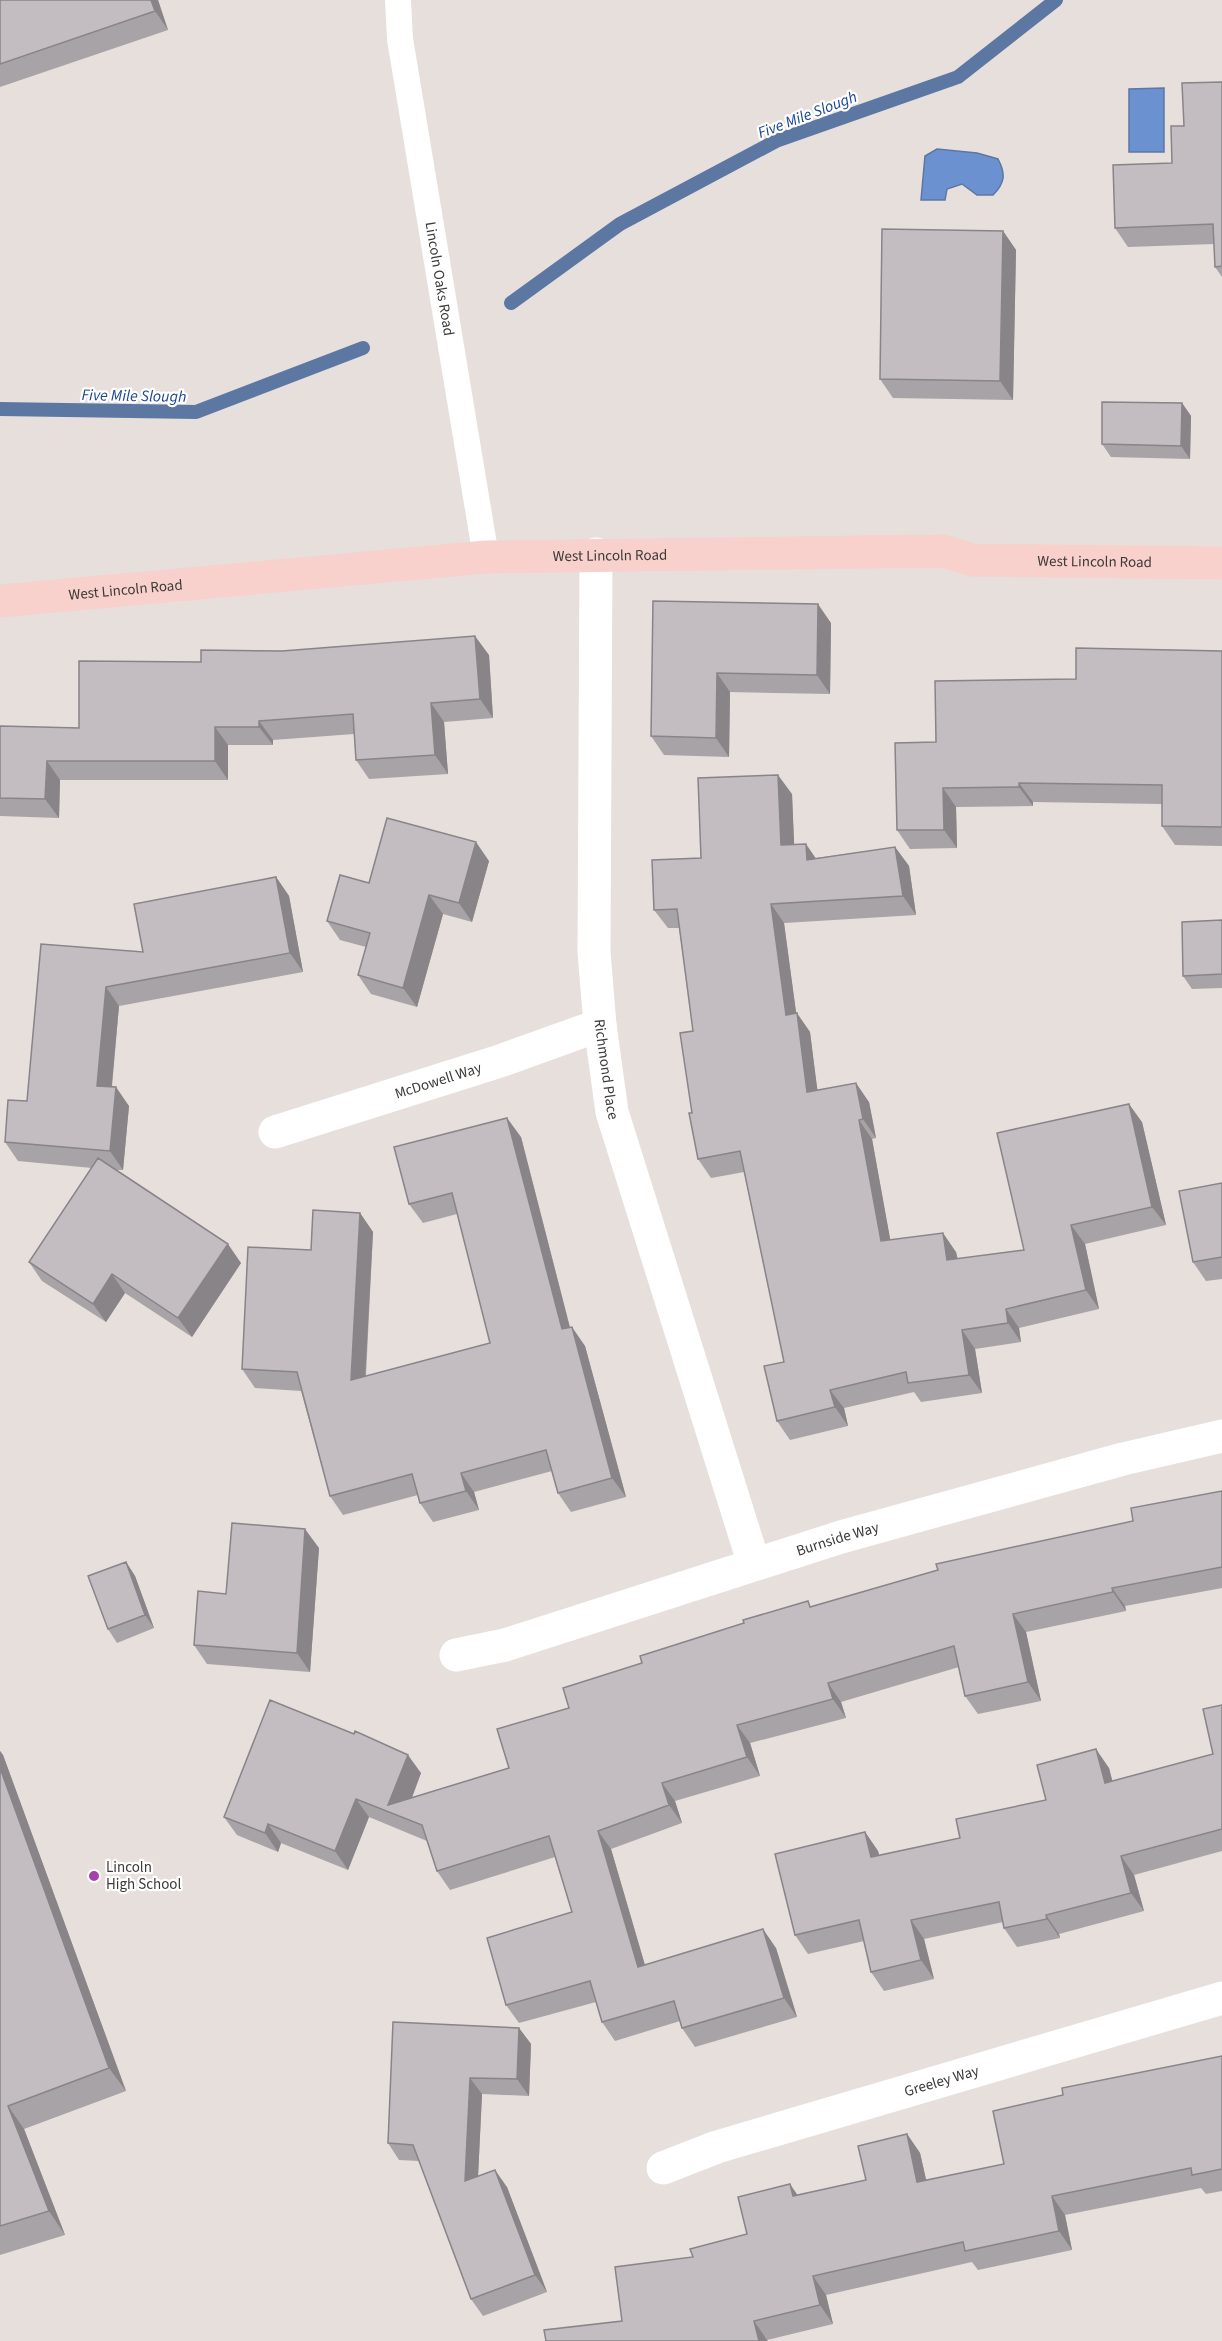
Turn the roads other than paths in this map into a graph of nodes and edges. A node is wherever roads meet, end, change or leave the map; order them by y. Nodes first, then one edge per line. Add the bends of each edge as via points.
1 (398, 0) edge
2 (596, 554) junction
3 (486, 556) junction
4 (1222, 563) edge
5 (0, 601) edge
6 (600, 1025) junction
7 (275, 1132) dead end
8 (1222, 1436) edge
9 (754, 1564) junction
10 (456, 1655) dead end
11 (1222, 1998) edge
12 (663, 2168) dead end

1 - 3 lane, Lincoln Oaks Road via 400,39
2 - 3 street, West Lincoln Road
2 - 4 street, West Lincoln Road via 942,551 972,560
2 - 6 street, Richmond Place via 594,952
3 - 5 street, West Lincoln Road
6 - 7 street, McDowell Way via 501,1061
6 - 9 street, Richmond Place via 612,1112
8 - 9 street, Burnside Way via 1123,1459
9 - 10 street, Burnside Way via 505,1645
11 - 12 street, Greeley Way via 717,2147

